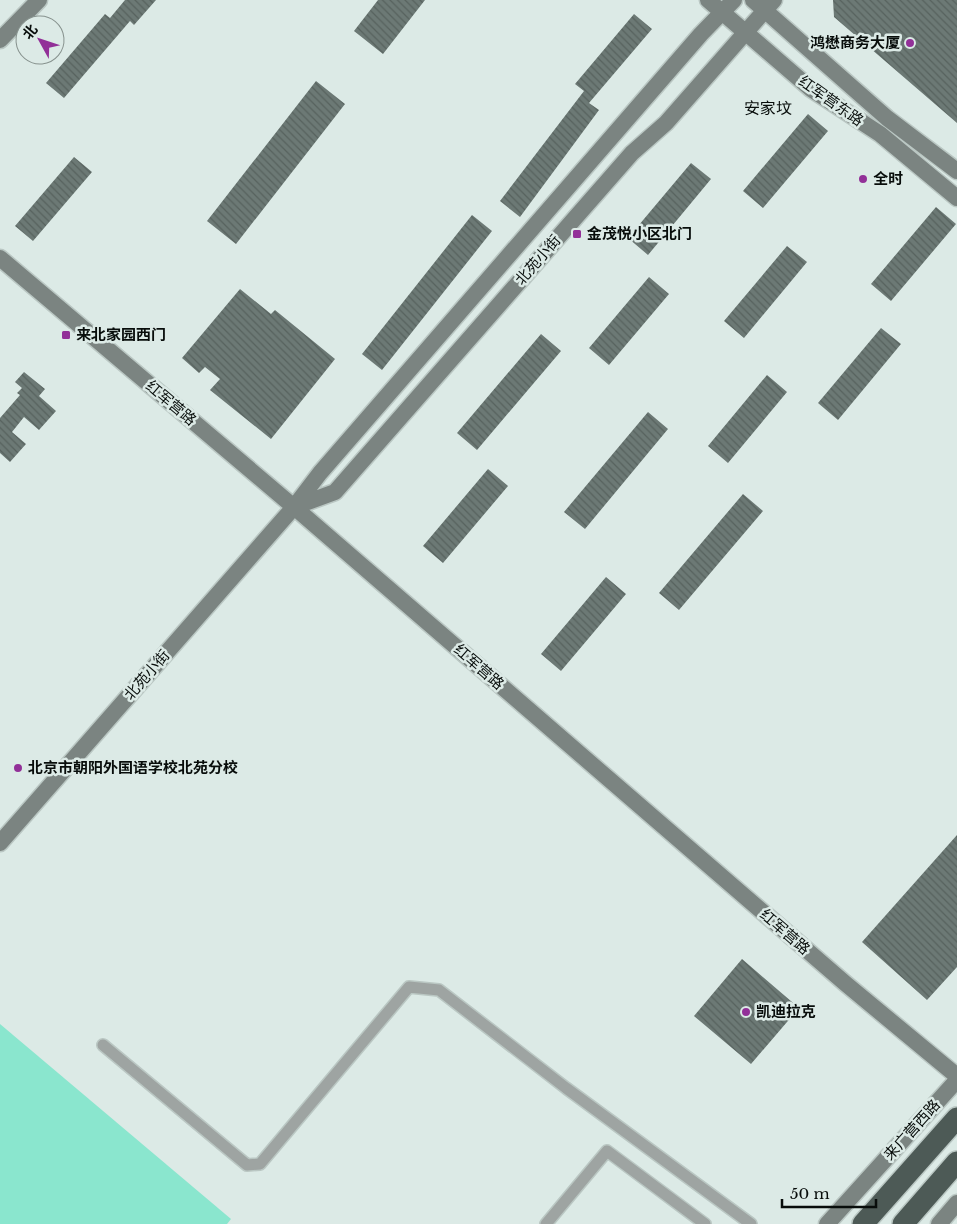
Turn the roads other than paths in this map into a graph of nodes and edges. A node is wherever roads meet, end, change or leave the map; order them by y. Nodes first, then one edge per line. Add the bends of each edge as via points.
1 (39, 0) edge
2 (708, 0) edge
3 (734, 0) edge
4 (764, 4) edge
5 (722, 12) junction
6 (746, 33) junction
7 (0, 40) edge
8 (957, 171) edge
9 (957, 198) edge
10 (0, 258) edge
11 (294, 507) junction
12 (0, 843) edge
13 (103, 1045) dead end
14 (957, 1076) edge
15 (957, 1080) edge
16 (957, 1118) edge
17 (957, 1162) edge
18 (957, 1203) edge
19 (546, 1224) edge
20 (705, 1224) edge
21 (751, 1224) edge
22 (827, 1224) edge
23 (863, 1224) edge
24 (903, 1224) edge
25 (939, 1224) edge

1 - 7 street
2 - 5 street, 红军营东路
3 - 5 street, 北苑小街
4 - 6 street, 北苑小街
4 - 8 street, 红军营东路 via 887,118
5 - 6 street, 红军营东路
5 - 11 street, 北苑小街 via 320,473
6 - 9 street, 红军营东路 via 811,89 880,134
6 - 11 street, 北苑小街 via 666,123 632,153 335,492
10 - 11 street, 红军营路
11 - 12 street, 北苑小街
11 - 14 street, 红军营路
13 - 21 street via 247,1165 260,1164 410,987 439,990
15 - 22 street, 来广营西路
16 - 23 highway
17 - 24 highway
18 - 25 street
19 - 20 street via 607,1151

